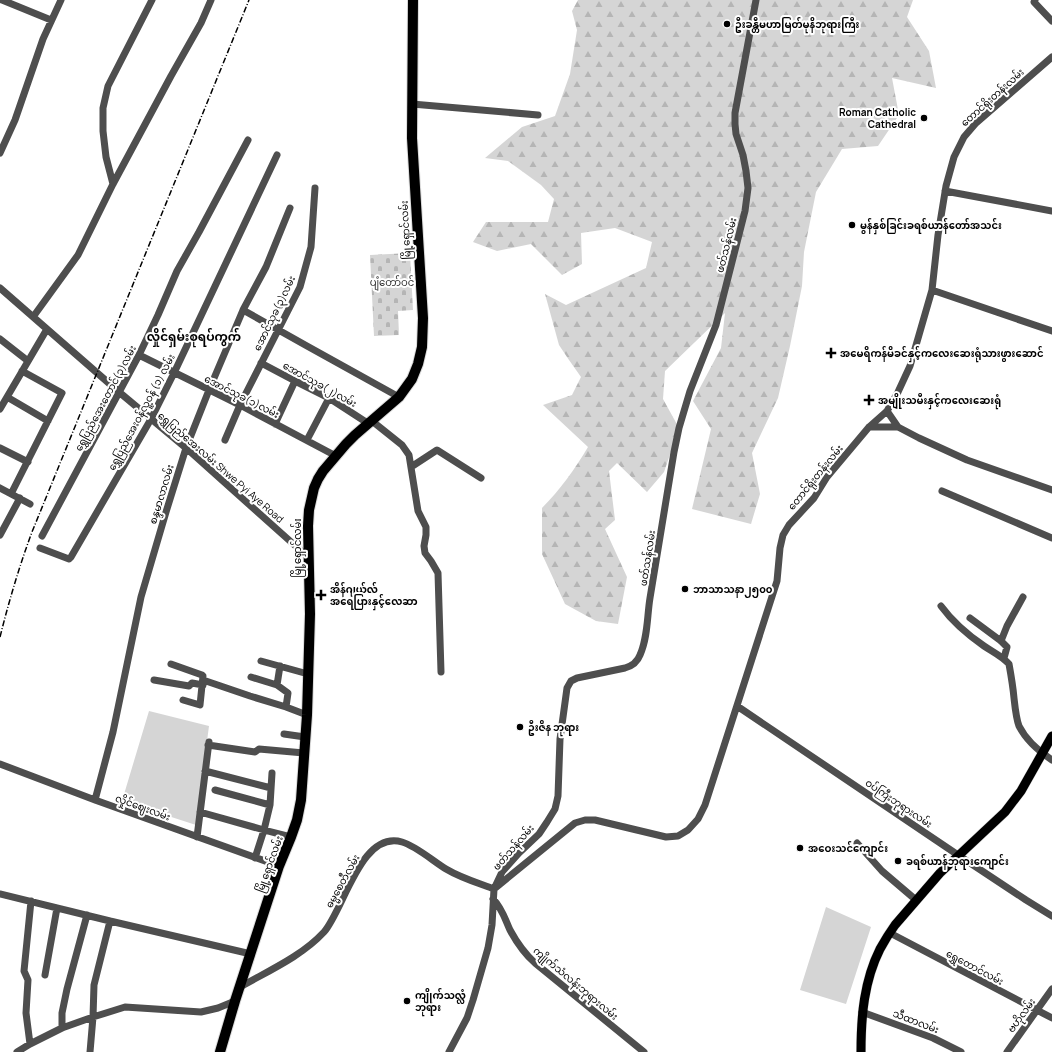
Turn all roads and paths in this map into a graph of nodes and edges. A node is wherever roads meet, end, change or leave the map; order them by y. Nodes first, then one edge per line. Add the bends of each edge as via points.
1 (2, 0) edge
2 (60, 0) edge
3 (152, 0) edge
4 (211, 0) edge
5 (413, 0) edge
6 (756, 0) edge
7 (1035, 0) edge
8 (51, 20) junction
9 (1052, 21) edge
10 (1052, 57) edge
11 (412, 104) junction
12 (538, 115) dead end
13 (248, 140) dead end
14 (0, 153) edge
15 (277, 155) dead end
16 (113, 184) junction
17 (315, 188) dead end
18 (944, 191) junction
19 (290, 208) dead end
20 (1052, 211) edge
21 (0, 288) edge
22 (932, 290) junction
23 (243, 310) junction
24 (33, 317) junction
25 (47, 329) junction
26 (278, 329) junction
27 (1052, 331) edge
28 (0, 339) edge
29 (139, 355) junction
30 (28, 361) junction
31 (261, 363) junction
32 (22, 371) junction
33 (174, 372) junction
34 (295, 381) junction
35 (209, 390) junction
36 (119, 392) junction
37 (7, 397) junction
38 (399, 397) junction
39 (329, 398) junction
40 (240, 405) junction
41 (0, 409) edge
42 (886, 411) junction
43 (151, 418) junction
44 (48, 421) junction
45 (370, 422) junction
46 (275, 424) junction
47 (869, 427) junction
48 (898, 427) junction
49 (225, 440) dead end
50 (306, 440) junction
51 (0, 448) edge
52 (186, 448) junction
53 (336, 456) junction
54 (28, 462) junction
55 (412, 467) junction
56 (481, 478) dead end
57 (0, 488) edge
58 (1052, 490) edge
59 (942, 491) dead end
60 (11, 494) junction
61 (20, 498) junction
62 (30, 504) dead end
63 (0, 534) edge
64 (42, 536) dead end
65 (1052, 538) edge
66 (40, 548) dead end
67 (309, 558) junction
68 (1023, 597) dead end
69 (941, 606) dead end
70 (970, 618) dead end
71 (1001, 641) junction
72 (261, 661) dead end
73 (1007, 661) junction
74 (171, 664) dead end
75 (280, 666) junction
76 (441, 672) dead end
77 (308, 674) junction
78 (251, 677) dead end
79 (154, 680) dead end
80 (203, 683) junction
81 (277, 685) junction
82 (183, 700) dead end
83 (737, 706) junction
84 (286, 707) junction
85 (307, 715) junction
86 (284, 734) dead end
87 (1052, 736) edge
88 (305, 737) junction
89 (304, 752) junction
90 (1042, 753) junction
91 (1052, 760) edge
92 (0, 765) edge
93 (205, 772) junction
94 (272, 773) dead end
95 (271, 788) junction
96 (215, 790) dead end
97 (95, 800) junction
98 (270, 805) junction
99 (200, 812) junction
100 (264, 830) junction
101 (197, 837) junction
102 (291, 837) junction
103 (857, 843) dead end
104 (958, 855) junction
105 (255, 858) junction
106 (279, 866) junction
107 (494, 889) junction
108 (0, 894) edge
109 (493, 899) junction
110 (916, 900) junction
111 (31, 901) junction
112 (57, 908) junction
113 (86, 915) junction
114 (1052, 916) edge
115 (110, 921) junction
116 (890, 933) junction
117 (251, 954) junction
118 (45, 975) dead end
119 (240, 988) junction
120 (1052, 989) edge
121 (235, 1001) junction
122 (1037, 1010) junction
123 (862, 1012) junction
124 (93, 1017) junction
125 (1052, 1018) edge
126 (62, 1028) junction
127 (30, 1044) junction
128 (17, 1052) edge
129 (90, 1052) edge
130 (220, 1052) edge
131 (449, 1052) edge
132 (644, 1052) edge
133 (861, 1052) edge
134 (960, 1052) edge
135 (1007, 1052) edge

1 - 8 street
2 - 8 street
3 - 16 street via 108,86 103,108 106,157
4 - 16 street
5 - 11 highway, မြို့ရှောင်လမ်း
6 - 107 street, ဖတ်သန်လမ်း via 735,124 748,188 745,211 716,324 690,391 675,446 641,654 632,666 577,678 567,688 555,809 539,834 502,872
7 - 9 street via 1034,2
8 - 14 street via 15,120
10 - 18 street, တောင်ရိုးတန်းလမ်း via 976,123 964,137 954,157
11 - 12 street
11 - 38 highway, မြို့ရှောင်လမ်း via 422,347 412,379
13 - 29 street, ရွှေပြည်အေးတောင်(၃)လမ်း via 176,271
15 - 33 street, ရွှေပြည်အေးဝန်လူ့ဝန် (၁) လမ်း
16 - 24 street via 78,255
17 - 26 street, အောင်သုခ(၃)လမ်း via 311,247 300,287
18 - 20 street
18 - 22 street, တောင်ရိုးတန်းလမ်း
19 - 23 street, စန္ဒမာလာလမ်း via 266,268
21 - 24 street, ရွှေပြည်အေးလမ်း Shwe Pyi Aye Road
22 - 27 street
22 - 42 street, တောင်ရိုးတန်းလမ်း via 910,366
23 - 26 street
23 - 35 street, စန္ဒမာလာလမ်း
24 - 25 street, ရွှေပြည်အေးလမ်း Shwe Pyi Aye Road
25 - 30 street
25 - 36 street, ရွှေပြည်အေးလမ်း Shwe Pyi Aye Road
26 - 31 street, အောင်သုခ(၃)လမ်း
26 - 38 street
28 - 30 street
29 - 33 street, အောင်သုခ(၁)လမ်း
29 - 36 street, ရွှေပြည်အေးတောင်(၃)လမ်း
30 - 32 street
31 - 34 street, အောင်သုခ(၂)လမ်း
31 - 40 street, အောင်သုခ(၃)လမ်း
32 - 37 street
32 - 44 street via 62,393
33 - 35 street, အောင်သုခ(၁)လမ်း
33 - 43 street, ရွှေပြည်အေးဝန်လူ့ဝန် (၁) လမ်း
34 - 39 street, အောင်သုခ(၂)လမ်း
34 - 46 street
35 - 40 street, အောင်သုခ(၁)လမ်း
35 - 52 street, စန္ဒမာလာလမ်း
36 - 43 street, ရွှေပြည်အေးလမ်း Shwe Pyi Aye Road
36 - 64 street, ရွှေပြည်အေးတောင်(၃)လမ်း
37 - 41 street
37 - 44 street
38 - 45 highway, မြို့ရှောင်လမ်း
39 - 45 street, အောင်သုခ(၂)လမ်း
39 - 50 street
40 - 46 street, အောင်သုခ(၁)လမ်း
40 - 49 street, အောင်သုခ(၃)လမ်း
42 - 47 street, တောင်ရိုးတန်းလမ်း
42 - 48 street
43 - 52 street, ရွှေပြည်အေးလမ်း Shwe Pyi Aye Road
43 - 66 street, ရွှေပြည်အေးဝန်လူ့ဝန် (၁) လမ်း via 71,557 69,559
44 - 54 street
45 - 53 highway, မြို့ရှောင်လမ်း
45 - 55 street, အောင်သုခ(၂)လမ်း via 402,446 409,455
46 - 50 street, အောင်သုခ(၁)လမ်း
47 - 48 street
47 - 83 street, တောင်ရိုးတန်းလမ်း via 783,535 777,581
48 - 58 street via 967,460
50 - 53 street, အောင်သုခ(၁)လမ်း
51 - 54 street
52 - 67 street, ရွှေပြည်အေးလမ်း Shwe Pyi Aye Road
52 - 97 street, စန္ဒမာလာလမ်း via 141,597 113,732
53 - 67 highway, မြို့ရှောင်လမ်း via 323,470 314,488 309,510
54 - 60 street
55 - 56 street via 437,450
55 - 76 street, အောင်သုခ(၂)လမ်း via 418,511 426,527 425,553 438,573
57 - 60 street
59 - 65 street
60 - 61 street
61 - 62 street
61 - 63 street
67 - 77 highway, မြို့ရှောင်လမ်း
68 - 71 street
69 - 73 street via 974,639
70 - 71 street
71 - 73 street via 1007,647
72 - 75 street
73 - 90 street via 1019,726
74 - 80 street via 202,675
75 - 77 street
75 - 81 street
77 - 85 highway, မြို့ရှောင်လမ်း
78 - 81 street
79 - 80 street via 189,686 192,683
80 - 82 street via 200,705
80 - 84 street
81 - 84 street via 288,693
83 - 104 street, ဝပ်ကြီးဘုရားလမ်း
83 - 107 street, တောင်ရိုးတန်းလမ်း via 705,805 698,819 688,830 678,836 666,837 595,820 575,823
84 - 85 street
85 - 88 highway, မြို့ရှောင်လမ်း
86 - 88 street
87 - 90 main road
88 - 89 highway, မြို့ရှောင်လမ်း
89 - 93 street via 259,749 255,752 209,744
89 - 102 highway, မြို့ရှောင်လမ်း via 301,800
90 - 91 street
90 - 104 main road via 1021,791 1005,812
92 - 97 street, လှိုင်ဈေးလမ်း
93 - 95 street
93 - 99 street
94 - 95 street
95 - 98 street
96 - 98 street
97 - 101 street, လှိုင်ဈေးလမ်း
98 - 100 street
99 - 100 street
99 - 101 street
100 - 102 street
100 - 105 street
101 - 105 street, လှိုင်ဈေးလမ်း
102 - 106 highway, မြို့ရှောင်လမ်း
103 - 110 street via 882,871
104 - 110 main road
104 - 114 street, ဝပ်ကြီးဘုရားလမ်း
105 - 106 street, လှိုင်ဈေးလမ်း
106 - 117 highway, မြို့ရှောင်လမ်း
107 - 109 street, ဖတ်သန်လမ်း
107 - 119 street, ဓမ္မစေတီလမ်း via 458,876 411,846 389,841 369,853 336,912 315,940 296,956
108 - 111 street
109 - 131 street, ဖတ်သန်လမ်း via 488,948 467,1018
109 - 132 street, ကျိုက်သံလန်းဘုရားလမ်း via 502,910 510,930 525,954
110 - 116 main road
111 - 112 street
111 - 127 street via 24,971 28,980 26,1013
112 - 113 street
112 - 118 street
113 - 115 street
113 - 126 street via 67,989
115 - 117 street
115 - 124 street via 94,985
116 - 122 street, ရွှေတောင်လမ်း
116 - 123 main road via 872,968 866,985
117 - 119 highway, မြို့ရှောင်လမ်း
119 - 121 highway, မြို့ရှောင်လမ်း
120 - 122 street, ဗဟိုလမ်း
121 - 124 street via 201,1012 125,1007
121 - 130 highway, မြို့ရှောင်လမ်း
122 - 125 street, ရွှေတောင်လမ်း
122 - 135 street, ဗဟိုလမ်း
123 - 133 main road
123 - 134 street, သီထာလမ်း via 933,1038
124 - 126 street
124 - 129 street
126 - 127 street
127 - 128 street

